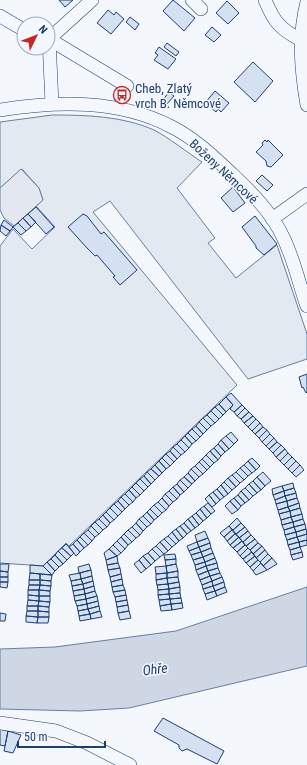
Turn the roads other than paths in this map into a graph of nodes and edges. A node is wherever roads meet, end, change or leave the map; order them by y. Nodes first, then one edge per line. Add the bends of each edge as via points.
1 (92, 0) edge
2 (265, 0) edge
3 (307, 2) edge
4 (0, 16) edge
5 (16, 25) edge
6 (56, 33) edge
7 (301, 40) junction
8 (56, 43) edge
9 (50, 56) edge
10 (127, 86) dead end
11 (52, 104) junction
12 (307, 105) edge
13 (0, 110) edge
14 (307, 194) edge
15 (272, 219) junction
16 (307, 306) edge
17 (0, 723) edge
18 (130, 765) edge

1 - 6 street
2 - 7 street via 270,14 281,29
3 - 7 street
4 - 5 street
7 - 12 street via 301,62
8 - 10 street
9 - 11 street
11 - 13 street, Boženy Němcové
11 - 15 street, Boženy Němcové via 92,104 132,111 174,127 218,161 246,187
14 - 15 street
15 - 16 street, Boženy Němcové via 284,238
17 - 18 street via 56,731 87,743

